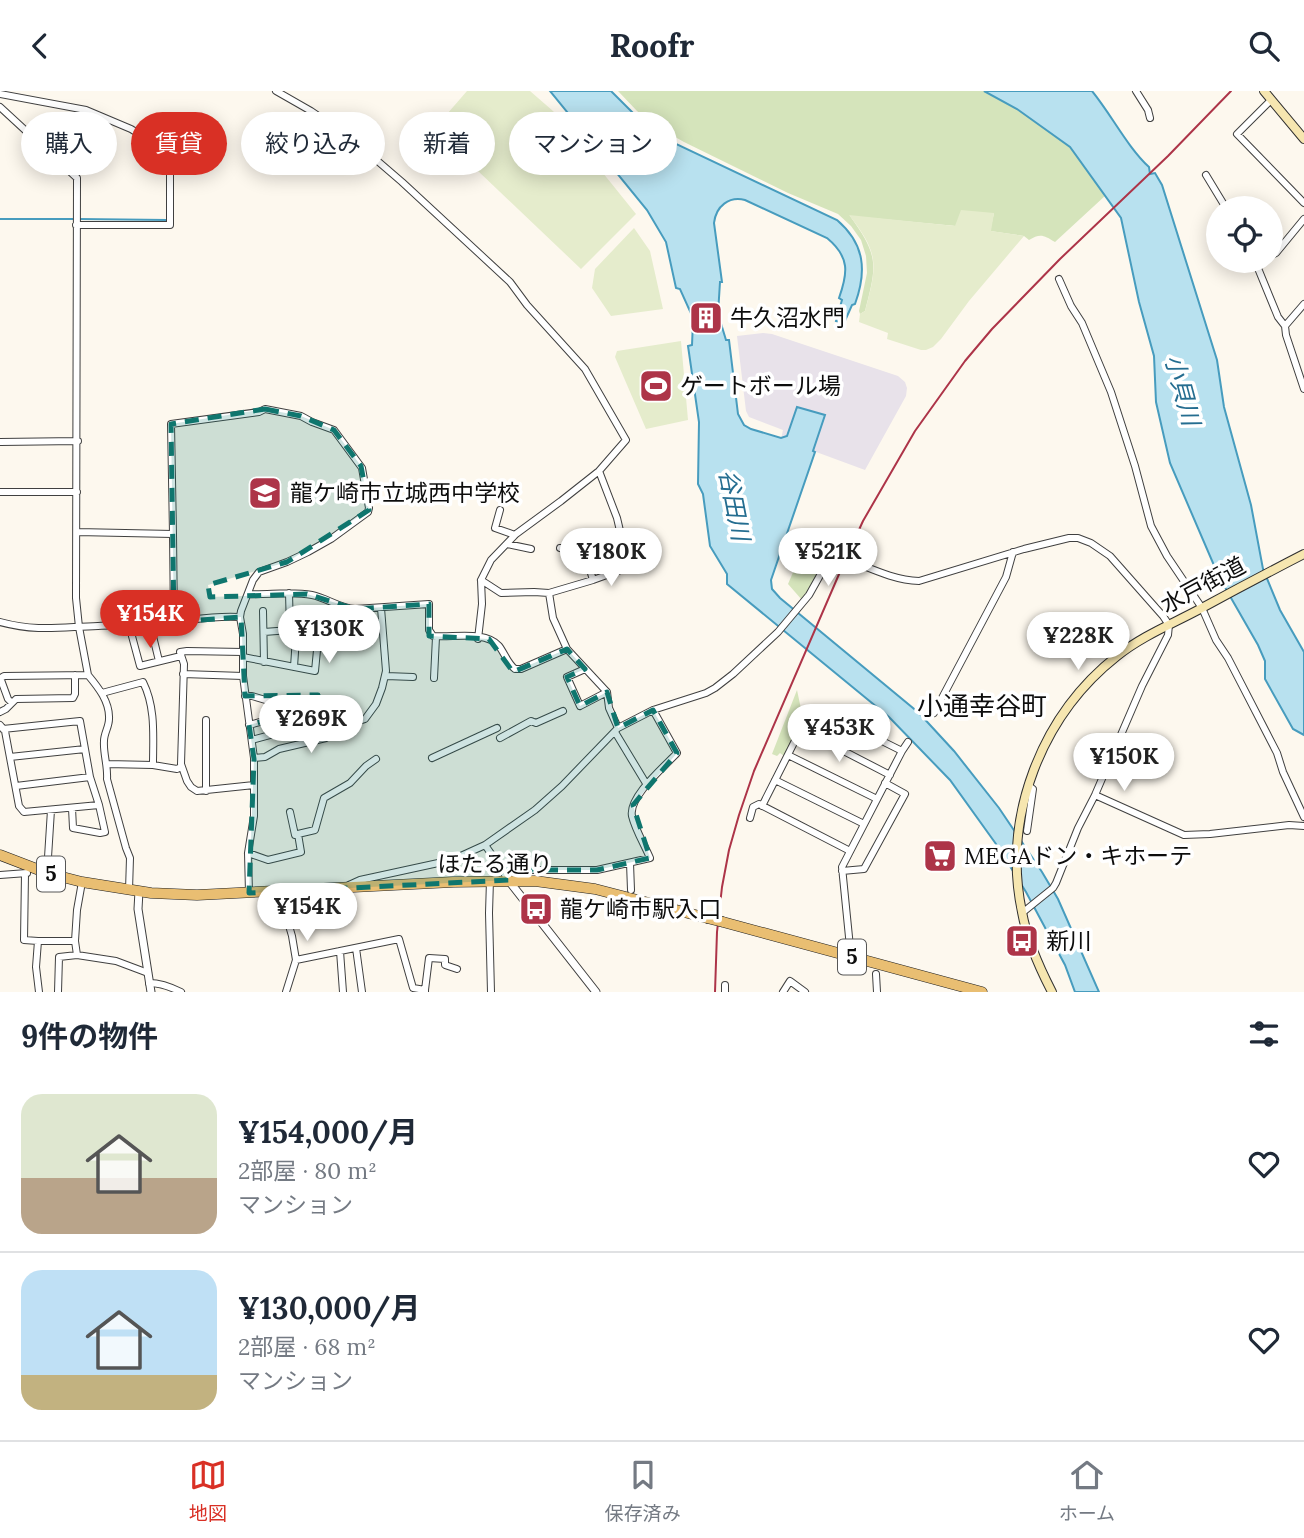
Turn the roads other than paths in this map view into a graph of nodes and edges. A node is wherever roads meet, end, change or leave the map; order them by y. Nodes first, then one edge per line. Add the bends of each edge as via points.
1 (276, 91) edge
2 (1136, 91) edge
3 (1264, 91) edge
4 (0, 95) edge
5 (1271, 100) junction
6 (0, 107) edge
7 (1150, 118) dead end
8 (1304, 139) edge
9 (1206, 175) dead end
10 (1219, 196) edge
11 (1304, 203) edge
12 (1304, 219) edge
13 (76, 225) junction
14 (1283, 244) edge
15 (1262, 273) edge
16 (1059, 279) dead end
17 (1303, 307) edge
18 (1285, 326) junction
19 (1304, 389) edge
20 (78, 441) junction
21 (0, 442) edge
22 (599, 471) junction
23 (0, 492) edge
24 (77, 492) junction
25 (500, 510) dead end
26 (77, 532) junction
27 (173, 534) junction
28 (515, 535) junction
29 (508, 544) junction
30 (560, 548) dead end
31 (531, 549) dead end
32 (1013, 552) junction
33 (1304, 554) edge
34 (481, 580) junction
35 (593, 580) junction
36 (289, 593) junction
37 (549, 593) junction
38 (248, 594) junction
39 (382, 608) junction
40 (1202, 608) junction
41 (263, 611) dead end
42 (240, 617) junction
43 (0, 622) edge
44 (173, 622) junction
45 (150, 624) junction
46 (129, 625) junction
47 (1169, 625) junction
48 (79, 627) junction
49 (264, 632) junction
50 (436, 637) junction
51 (478, 638) junction
52 (566, 649) junction
53 (243, 655) junction
54 (181, 656) junction
55 (159, 661) junction
56 (264, 662) junction
57 (294, 667) junction
58 (584, 670) junction
59 (183, 674) junction
60 (75, 675) junction
61 (88, 675) junction
62 (386, 675) junction
63 (243, 676) junction
64 (413, 677) dead end
65 (434, 678) dead end
66 (607, 692) junction
67 (102, 693) junction
68 (245, 696) junction
69 (12, 703) junction
70 (653, 710) junction
71 (301, 711) junction
72 (563, 711) dead end
73 (0, 712) edge
74 (934, 713) dead end
75 (206, 720) dead end
76 (320, 723) junction
77 (249, 725) junction
78 (2, 727) edge
79 (497, 728) dead end
80 (801, 729) junction
81 (617, 730) junction
82 (500, 738) dead end
83 (252, 740) junction
84 (908, 742) dead end
85 (85, 749) junction
86 (902, 751) junction
87 (788, 755) junction
88 (10, 757) junction
89 (254, 758) junction
90 (432, 758) dead end
91 (376, 759) dead end
92 (107, 764) junction
93 (153, 765) junction
94 (181, 767) junction
95 (890, 775) junction
96 (90, 777) junction
97 (775, 780) junction
98 (886, 783) junction
99 (254, 785) junction
100 (647, 785) junction
101 (1028, 785) junction
102 (16, 786) junction
103 (206, 790) junction
104 (1095, 795) junction
105 (877, 799) junction
106 (99, 805) junction
107 (762, 806) junction
108 (72, 808) junction
109 (51, 810) junction
110 (290, 813) dead end
111 (1304, 817) edge
112 (750, 818) dead end
113 (864, 824) junction
114 (1304, 826) edge
115 (1027, 831) dead end
116 (299, 834) junction
117 (485, 845) junction
118 (850, 851) junction
119 (248, 853) junction
120 (0, 855) edge
121 (630, 863) junction
122 (29, 870) junction
123 (842, 871) junction
124 (47, 873) junction
125 (0, 875) edge
126 (507, 877) junction
127 (490, 880) junction
128 (82, 882) junction
129 (344, 887) junction
130 (285, 890) junction
131 (631, 890) dead end
132 (134, 891) junction
133 (248, 893) junction
134 (1026, 911) junction
135 (38, 941) junction
136 (75, 941) junction
137 (356, 948) junction
138 (340, 951) junction
139 (76, 955) junction
140 (851, 957) junction
141 (296, 960) junction
142 (457, 969) dead end
143 (148, 974) junction
144 (876, 974) dead end
145 (149, 983) junction
146 (425, 991) edge
147 (38, 992) edge
148 (58, 992) edge
149 (151, 992) edge
150 (181, 992) edge
151 (286, 992) edge
152 (343, 992) edge
153 (362, 992) edge
154 (491, 992) edge
155 (596, 992) edge
156 (783, 992) edge
157 (806, 992) edge
158 (877, 992) edge
159 (982, 992) edge
160 (1052, 992) edge

1 - 22 street via 352,139 401,182 510,282 585,369 626,440
2 - 7 street
3 - 5 main road
4 - 13 street via 86,110 131,129 170,156 170,225
5 - 8 main road
5 - 11 street via 1237,134
6 - 13 street via 77,178
9 - 10 street
12 - 14 street
13 - 20 street
15 - 18 street
16 - 40 street via 1111,392 1151,526
17 - 18 street
18 - 19 street
20 - 21 street
20 - 24 street
22 - 28 street
22 - 35 street via 628,565
23 - 24 street
24 - 26 street
25 - 28 street via 495,528
26 - 27 street
26 - 48 street
27 - 38 street via 171,424 265,409 301,416 334,430 362,468 369,509 331,539 259,572
27 - 44 street
28 - 29 street
29 - 31 street
29 - 34 street via 491,559
30 - 35 street via 586,553
32 - 47 street via 1069,538 1091,543 1110,556
32 - 70 street via 919,581 903,580 832,554 799,608 752,657 706,693
32 - 74 street via 1006,577
33 - 40 main road, 水戸街道
34 - 37 street via 501,593
34 - 51 street
35 - 37 street
36 - 38 street
36 - 39 street via 315,596 343,608
36 - 49 street via 290,630
37 - 52 street
38 - 42 street
39 - 50 street via 429,604 429,630
39 - 62 street
40 - 47 main road, 水戸街道
40 - 111 street via 1277,753
41 - 49 street
42 - 44 street
42 - 53 street
43 - 48 street via 43,629
44 - 45 street
45 - 46 street
45 - 55 street
46 - 48 street
46 - 55 street via 139,666
47 - 101 main road, 水戸街道 via 1125,650 1086,685 1051,733
47 - 104 street
48 - 61 street
49 - 56 street
50 - 51 street
50 - 65 street
51 - 52 street via 495,642 515,670
52 - 58 street
53 - 54 street via 187,651 180,652
53 - 56 street
53 - 63 street
54 - 55 street
54 - 59 street
56 - 57 street
57 - 57 street via 315,671 318,640 296,637
58 - 66 street
58 - 66 street via 567,677 580,706
59 - 63 street
59 - 94 street
60 - 61 street
60 - 69 street via 73,698 16,699
60 - 69 street via 2,677
61 - 67 street
62 - 64 street
62 - 76 street via 365,719 347,725
63 - 68 street
66 - 81 street
67 - 92 street via 109,719 103,741
67 - 93 street via 143,682 152,708
68 - 71 street
68 - 77 street
69 - 73 street
70 - 81 street
70 - 100 street via 677,753
71 - 76 street
71 - 77 street
72 - 82 street
75 - 103 street
76 - 83 street
76 - 89 street via 326,737
77 - 83 street
78 - 85 street via 80,721
78 - 88 street
79 - 90 street
80 - 86 street via 816,708
80 - 87 street
80 - 95 street
81 - 100 street
81 - 117 street via 535,810
83 - 89 street
84 - 86 street
85 - 88 street
85 - 96 street
86 - 95 street
87 - 97 street
87 - 105 street
88 - 102 street
89 - 99 street
91 - 116 street via 351,783 324,798 315,831
92 - 93 street
92 - 132 street
93 - 94 street
94 - 103 street via 194,789
95 - 98 street
96 - 102 street
96 - 106 street
97 - 107 street
97 - 113 street
98 - 105 street
98 - 123 street via 905,794 864,869
99 - 103 street
99 - 119 street
100 - 121 street via 633,805 632,815 650,858
101 - 115 street via 1033,789
101 - 134 main road, 水戸街道 via 1017,842 1018,892
102 - 109 street via 24,812
104 - 114 street via 1184,835
104 - 134 street via 1053,888
105 - 113 street
106 - 108 street
106 - 108 street via 105,832 100,833 73,828
107 - 112 street via 753,807
107 - 118 street
108 - 109 street
109 - 124 street
110 - 116 street via 295,835
113 - 118 street
116 - 119 street via 301,852 268,860
117 - 126 street
117 - 129 street via 452,860
118 - 123 street
119 - 133 street
120 - 122 main road, ほたる通り / 5
121 - 126 street via 597,870 513,870
121 - 131 street
122 - 124 main road, ほたる通り / 5
122 - 125 street
122 - 135 street via 24,940
123 - 140 street
124 - 128 main road, ほたる通り / 5
126 - 127 main road, ほたる通り / 5
126 - 140 main road, ほたる通り / 5, bridge via 595,889
126 - 155 street
127 - 129 main road, ほたる通り / 5
127 - 154 street
128 - 132 main road, ほたる通り / 5
128 - 136 street
129 - 130 main road, ほたる通り / 5
130 - 133 main road, ほたる通り / 5
130 - 141 street
132 - 133 main road, ほたる通り / 5
132 - 143 street
134 - 160 main road, 水戸街道 via 1034,952
135 - 136 street
135 - 147 street
136 - 139 street
137 - 138 street
137 - 146 street via 400,939 413,988
137 - 153 street
138 - 141 street
138 - 152 street
139 - 143 street via 116,961
139 - 148 street via 59,957
140 - 159 main road, ほたる通り / 5
141 - 151 street
142 - 146 street via 445,965 445,959 429,958
143 - 145 street
144 - 158 street
145 - 149 street
145 - 150 street
156 - 157 street via 790,981

